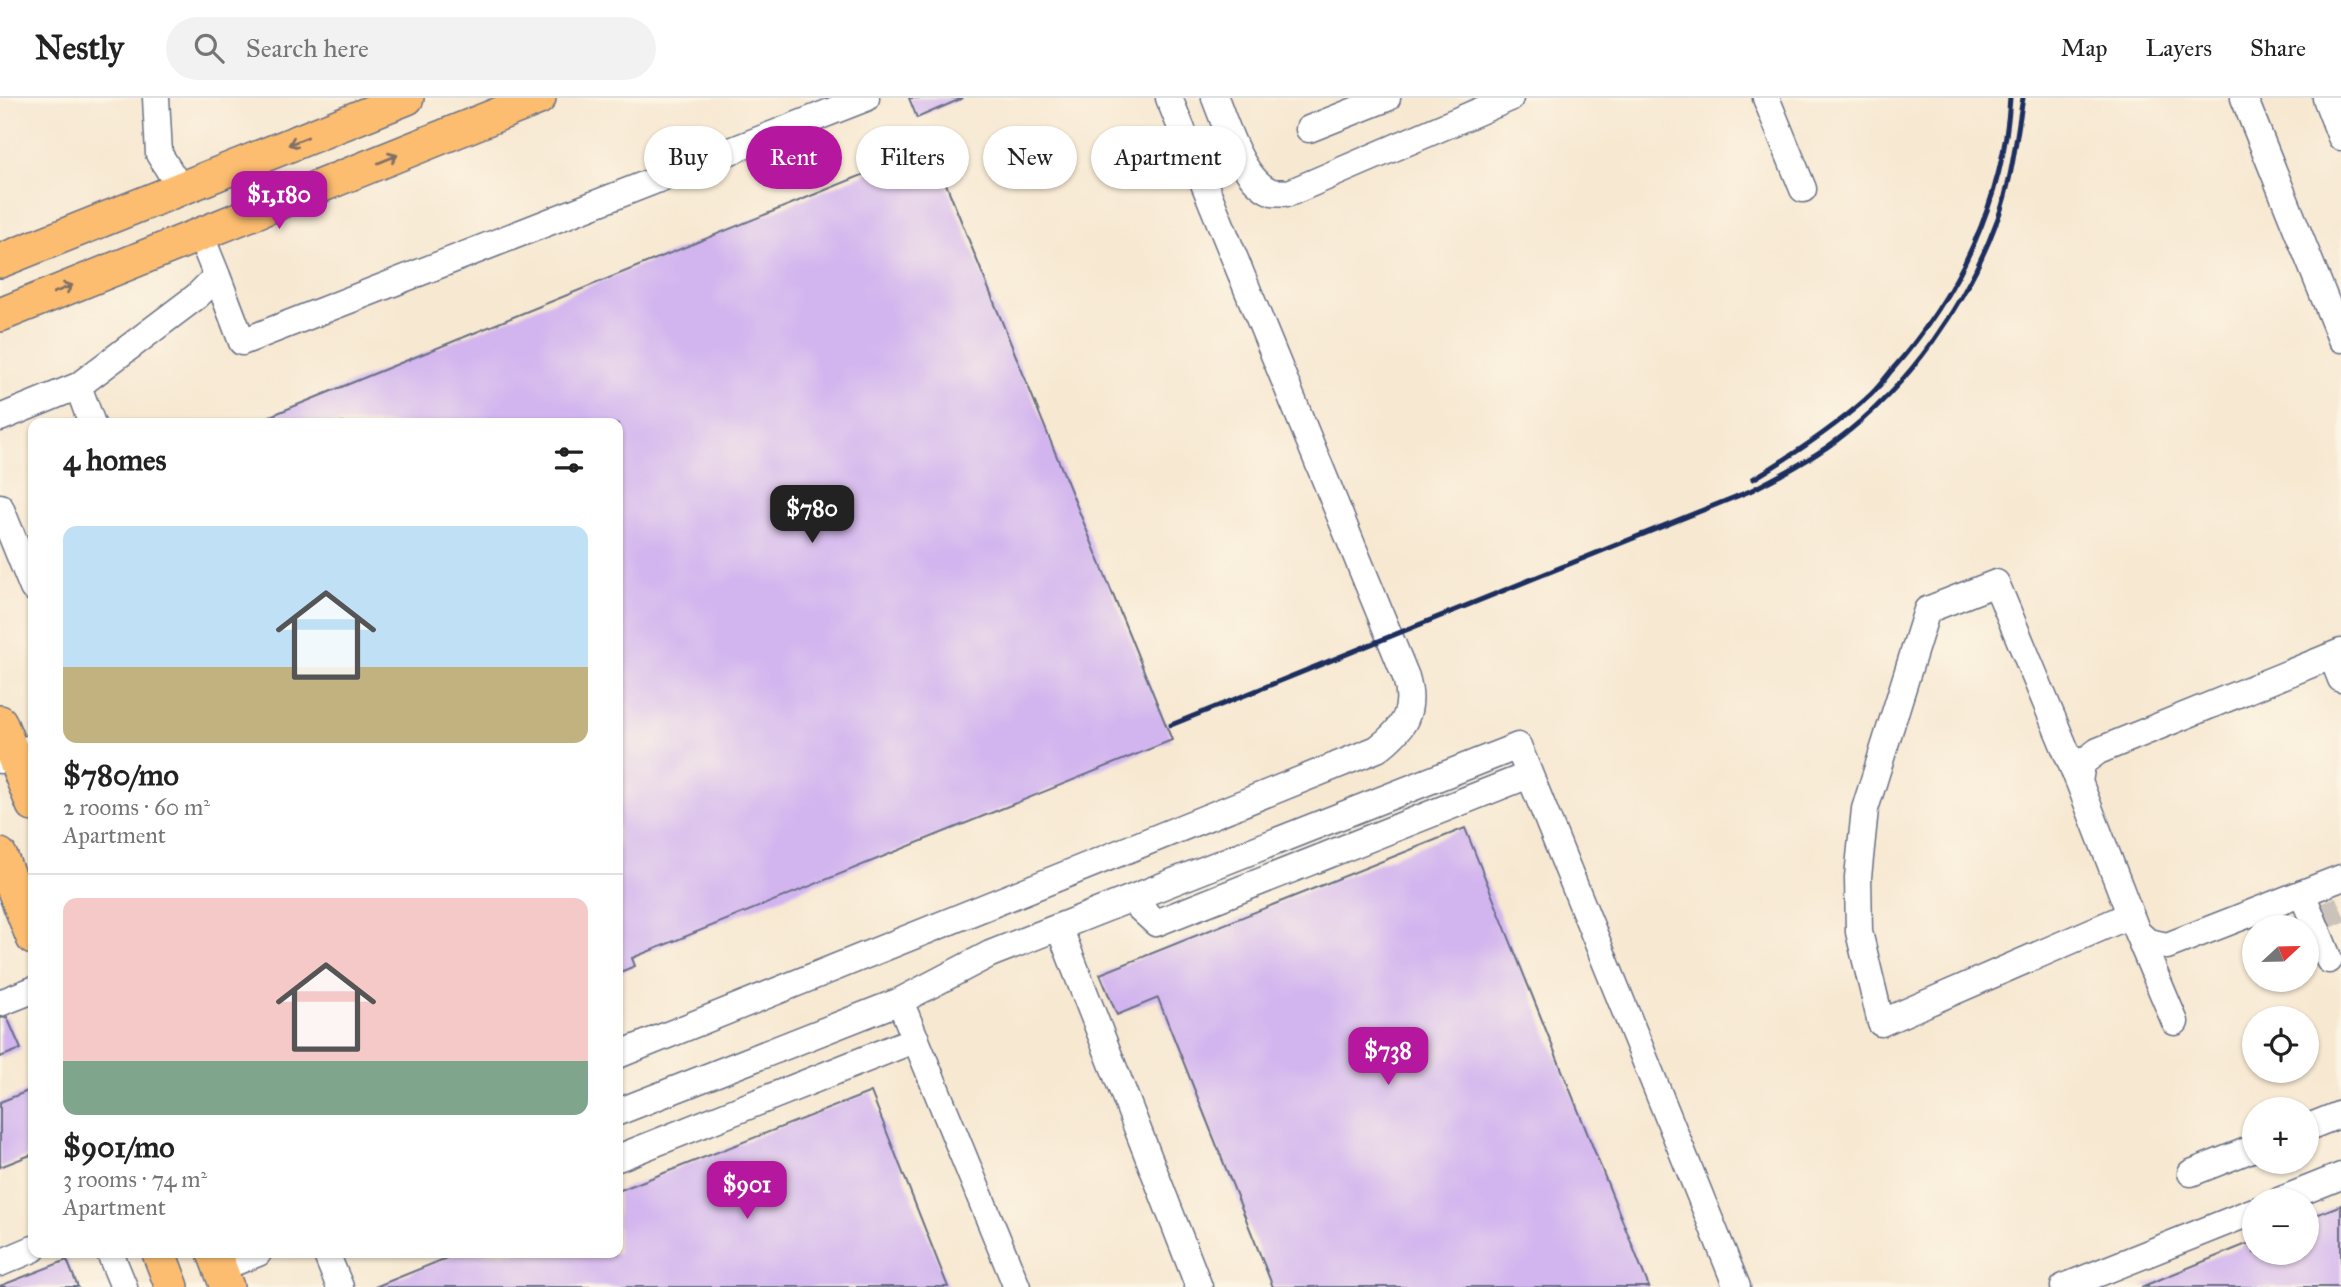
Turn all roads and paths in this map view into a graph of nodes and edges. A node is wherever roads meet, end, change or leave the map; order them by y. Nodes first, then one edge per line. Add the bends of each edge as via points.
1 (156, 98) edge
2 (407, 98) edge
3 (538, 98) edge
4 (866, 98) edge
5 (1169, 98) edge
6 (1215, 98) edge
7 (1387, 98) edge
8 (1510, 98) edge
9 (1766, 98) edge
10 (2244, 98) edge
11 (2326, 98) edge
12 (1309, 129) dead end
13 (2341, 137) edge
14 (180, 188) junction
15 (1804, 189) dead end
16 (200, 234) junction
17 (0, 261) edge
18 (217, 276) junction
19 (0, 315) edge
20 (2341, 339) edge
21 (78, 386) junction
22 (0, 418) edge
23 (90, 418) edge
24 (0, 508) edge
25 (28, 575) edge
26 (2338, 662) edge
27 (0, 722) edge
28 (15, 754) edge
29 (2079, 782) junction
30 (28, 791) edge
31 (0, 855) edge
32 (2341, 878) edge
33 (2302, 893) junction
34 (2134, 923) junction
35 (28, 925) edge
36 (1059, 927) junction
37 (2329, 960) dead end
38 (28, 992) edge
39 (900, 1001) junction
40 (0, 1003) edge
41 (2175, 1022) dead end
42 (916, 1039) junction
43 (623, 1053) edge
44 (623, 1110) edge
45 (2341, 1114) edge
46 (2319, 1123) edge
47 (2242, 1153) edge
48 (623, 1156) edge
49 (2191, 1173) dead end
50 (2341, 1177) edge
51 (2312, 1188) edge
52 (2242, 1216) edge
53 (28, 1251) edge
54 (112, 1258) edge
55 (161, 1258) edge
56 (246, 1258) edge
57 (328, 1258) edge
58 (0, 1263) edge
59 (220, 1269) edge
60 (124, 1287) edge
61 (172, 1287) edge
62 (340, 1287) edge
63 (1017, 1287) edge
64 (1199, 1287) edge
65 (1737, 1287) edge
66 (2064, 1287) edge

1 - 14 street via 159,154
2 -> 14 main road
16 -> 3 main road
4 - 18 street via 242,342
5 - 43 street via 1406,677 1410,699 1404,724 1377,750
6 - 8 street via 1245,167 1273,192 1289,192
7 - 12 street
9 - 15 street
10 - 20 street
11 - 13 street
14 - 16 main road
14 - 17 main road
16 - 18 street
19 -> 16 main road
18 - 21 street
21 - 22 street
21 - 23 street
24 - 25 street
26 - 29 street via 2098,751 2082,763
27 - 28 main road
28 - 30 main road
29 - 34 street
29 - 34 street via 1996,583 1927,610 1865,809 1858,877 1859,932 1881,1023
31 - 35 main road
32 - 33 street
33 - 34 street via 2167,946 2148,942
33 - 37 street via 2321,926
34 - 41 street
36 - 39 street via 990,954
36 - 64 street
36 - 65 street via 1518,746
38 - 40 street
39 - 42 street
39 - 44 street
42 - 48 street
42 - 63 street
45 - 46 street
47 - 49 street
50 - 51 street
52 - 66 street
53 - 58 street
54 - 60 street
55 - 61 main road
56 - 59 street
57 - 62 street

